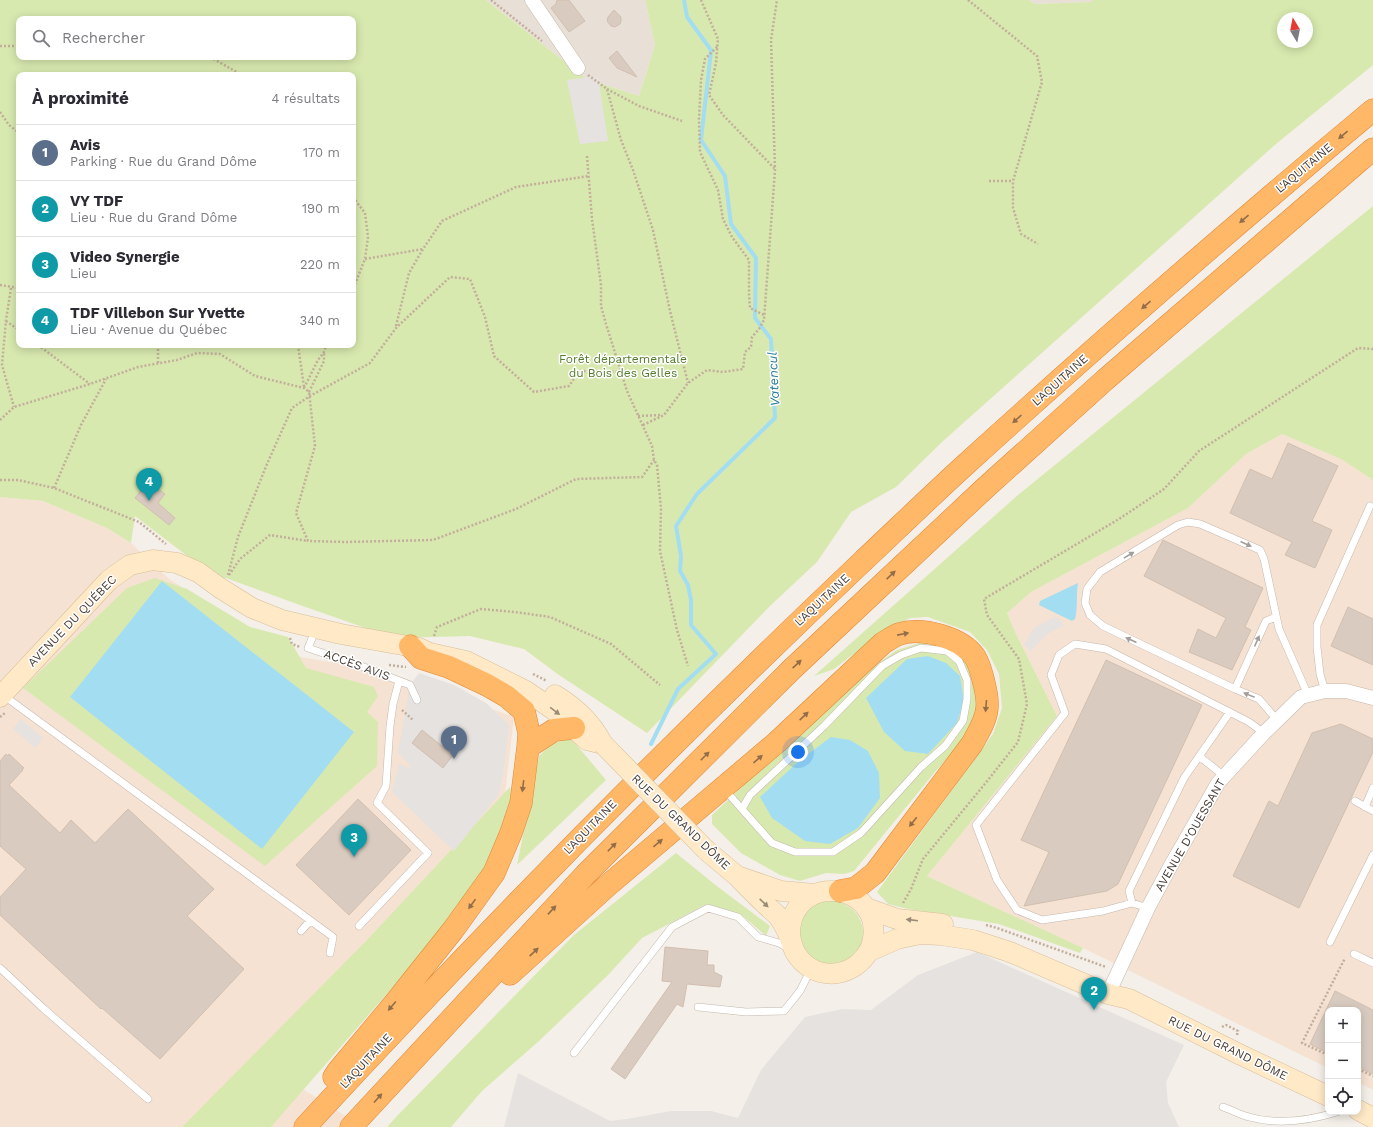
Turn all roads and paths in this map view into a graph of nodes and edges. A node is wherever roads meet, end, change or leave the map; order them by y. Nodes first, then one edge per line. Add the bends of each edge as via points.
1 (491, 0) edge
2 (532, 0) edge
3 (700, 0) edge
4 (777, 0) edge
5 (968, 0) edge
6 (545, 43) dead end
7 (0, 46) edge
8 (16, 46) edge
9 (717, 47) junction
10 (215, 60) edge
11 (578, 68) joint
12 (237, 72) edge
13 (607, 89) junction
14 (1373, 110) edge
15 (0, 112) edge
16 (682, 121) dead end
17 (16, 131) edge
18 (1373, 149) edge
19 (587, 156) dead end
20 (775, 170) junction
21 (589, 176) junction
22 (990, 181) dead end
23 (1014, 181) junction
24 (356, 201) edge
25 (1038, 244) dead end
26 (423, 250) junction
27 (364, 259) junction
28 (356, 281) edge
29 (0, 286) edge
30 (11, 288) junction
31 (16, 288) edge
32 (764, 315) junction
33 (6, 320) junction
34 (16, 328) edge
35 (396, 328) junction
36 (42, 348) edge
37 (158, 348) edge
38 (298, 348) edge
39 (325, 348) edge
40 (324, 352) junction
41 (158, 363) junction
42 (621, 372) junction
43 (106, 378) junction
44 (688, 383) junction
45 (90, 384) junction
46 (304, 388) junction
47 (309, 392) junction
48 (310, 396) junction
49 (14, 407) junction
50 (664, 415) junction
51 (638, 416) junction
52 (0, 420) edge
53 (643, 425) junction
54 (654, 460) junction
55 (0, 480) edge
56 (54, 488) junction
57 (1370, 506) dead end
58 (308, 541) junction
59 (169, 546) dead end
60 (153, 560) joint
61 (1276, 617) junction
62 (320, 629) junction
63 (420, 646) junction
64 (688, 666) dead end
65 (400, 681) junction
66 (660, 685) dead end
67 (1235, 689) junction
68 (1325, 691) junction
69 (1308, 695) junction
70 (5, 698) edge
71 (1373, 698) edge
72 (417, 700) dead end
73 (1230, 712) junction
74 (0, 717) edge
75 (1277, 720) junction
76 (1264, 733) junction
77 (590, 736) junction
78 (528, 747) junction
79 (1199, 756) junction
80 (1224, 776) junction
81 (723, 788) junction
82 (1373, 788) edge
83 (1355, 801) dead end
84 (1365, 807) junction
85 (742, 809) junction
86 (1373, 811) edge
87 (1373, 856) edge
88 (737, 876) junction
89 (840, 891) junction
90 (815, 894) junction
91 (1132, 903) junction
92 (866, 908) junction
93 (1148, 908) junction
94 (310, 921) junction
95 (359, 926) dead end
96 (301, 931) dead end
97 (1330, 942) dead end
98 (792, 945) junction
99 (870, 951) junction
100 (330, 953) dead end
101 (1351, 953) joint
102 (1373, 963) edge
103 (0, 968) edge
104 (811, 969) junction
105 (1111, 989) junction
106 (698, 1007) dead end
107 (421, 1051) junction
108 (574, 1053) dead end
109 (1325, 1054) edge
110 (1361, 1070) edge
111 (1373, 1076) edge
112 (1325, 1095) edge
113 (148, 1099) dead end
114 (1223, 1107) dead end
115 (1361, 1112) edge
116 (1327, 1115) edge
117 (1373, 1118) edge
118 (305, 1127) edge
119 (351, 1127) edge

1 - 6 path
2 - 11 street
3 - 9 path via 718,39
4 - 20 path via 771,40
5 - 23 path via 1037,56 1042,82
7 - 8 path
9 - 20 path via 709,95 723,115
9 - 32 path via 705,59 701,80 700,152 718,190 724,219 732,237 749,260 750,308
10 - 12 path
11 - 13 path
13 - 16 path via 639,106
13 - 44 path via 621,140 634,170 653,230
14 -> 118 highway, L'AQUITAINE via 1086,356 962,467 770,649 474,946
15 - 17 path via 9,126
107 -> 18 highway via 585,875 791,670 978,495 1106,380
19 - 21 path
20 - 32 path
21 - 26 path via 516,187 442,221
21 - 42 path via 602,306
22 - 23 path
23 - 25 path via 1013,208 1021,234
24 - 27 path via 365,213 368,236
26 - 27 path
26 - 35 path via 409,273
27 - 28 path
29 - 30 path
30 - 31 path
30 - 33 path
32 - 44 path via 764,320 745,352 743,369 723,372 707,370
33 - 34 path
33 - 49 path via 2,365
35 - 42 path via 450,277 470,279 486,317 494,356 534,392 570,386 579,371
35 - 48 path via 370,363
36 - 45 path
37 - 41 path
38 - 46 path
39 - 40 path
40 - 46 path
40 - 47 path via 324,361
41 - 43 path
41 - 46 path via 197,353 220,354 255,376
42 - 51 path
43 - 45 path
43 - 56 path via 81,425
44 - 50 path
45 - 49 path
46 - 47 path
47 - 48 path
48 - 58 path via 315,446 296,513
48 - 58 path via 292,408 238,537 227,579 240,559 270,535
49 - 52 path
50 - 51 path
50 - 53 path
51 - 53 path
53 - 54 path via 652,446
54 - 58 path via 642,477 576,479 516,509 433,540
54 - 64 path via 660,509 660,551 677,630
55 - 56 path via 18,480
56 - 59 path via 139,522
57 - 68 lane via 1317,625 1320,674
60 - 62 street, RUE DU GRAND DÔME via 176,562 198,572 252,608 282,620
60 - 70 street, AVENUE DU QUÉBEC via 130,565 109,580
67 -> 61 lane via 1266,621
67 -> 61 lane via 1103,626 1090,615 1085,603 1087,589 1100,572 1178,525 1188,522 1200,524 1260,550
61 - 69 lane
62 - 63 street, RUE DU GRAND DÔME
62 - 65 lane, ACCÈS AVIS via 313,636 308,648
63 - 66 path via 437,627 481,609 550,617 611,644
63 - 77 street, RUE DU GRAND DÔME via 430,654 466,661 526,691
63 - 78 highway via 421,658 487,685 524,711 529,733
65 - 72 lane, ACCÈS AVIS via 410,685
65 - 95 lane via 390,726 386,786 377,803 428,853
75 -> 67 lane via 1259,699
68 - 69 street, AVENUE D'OUESSANT
68 - 71 street, AVENUE D'OUESSANT via 1346,691
69 - 75 street, AVENUE D'OUESSANT via 1301,697
70 - 74 path
70 - 94 lane
73 - 76 lane
73 - 79 lane
73 - 91 lane via 1106,649 1075,644 1059,655 1051,675 1065,713 976,825 998,880 1017,910 1042,920 1103,911
75 - 76 street, AVENUE D'OUESSANT
76 - 80 street, AVENUE D'OUESSANT
77 - 78 highway via 554,730
77 - 88 street, RUE DU GRAND DÔME, bridge via 706,850
78 -> 118 highway via 521,803 494,873 448,936 338,1071
79 - 80 lane
79 - 91 lane via 1184,778 1129,891
80 - 93 street, AVENUE D'OUESSANT via 1214,789
81 - 85 lane
81 -> 89 highway via 776,743 883,643 900,634 932,633 961,645 975,657 983,678 987,708 982,726 972,744 874,873 856,888
107 -> 81 highway via 445,1038 607,886
82 - 84 lane
83 - 84 lane
84 - 86 lane
85 - 85 lane via 772,843 794,852 832,852 861,833 921,767 945,746 963,721 967,680 959,661 947,651 921,648 901,655 882,666 824,726 750,796
87 - 97 lane
88 - 90 street, RUE DU GRAND DÔME via 781,891
88 -> 98 street via 778,916
89 - 90 street via 828,890
89 - 92 street via 854,897
90 - 98 street via 804,901 795,912 790,925
91 - 93 lane
92 - 99 street via 874,929
105 -> 92 street, RUE DU GRAND DÔME via 1058,957 994,933 897,918
93 - 105 street, AVENUE D'OUESSANT
94 - 96 lane
94 - 100 lane via 333,936
98 - 104 street via 801,961
98 - 108 lane via 758,937 738,917 708,908 672,927
99 - 104 street via 862,962 851,970 838,974 824,974
99 - 105 street, RUE DU GRAND DÔME via 897,939 920,934 942,935 973,940
101 - 102 lane
101 - 109 path via 1302,1043
103 - 113 lane
104 - 106 lane via 800,991 784,1011 746,1012
105 - 112 street, RUE DU GRAND DÔME
119 -> 107 highway
110 - 111 path
114 - 116 lane via 1248,1117 1274,1122 1314,1119
115 - 117 street

